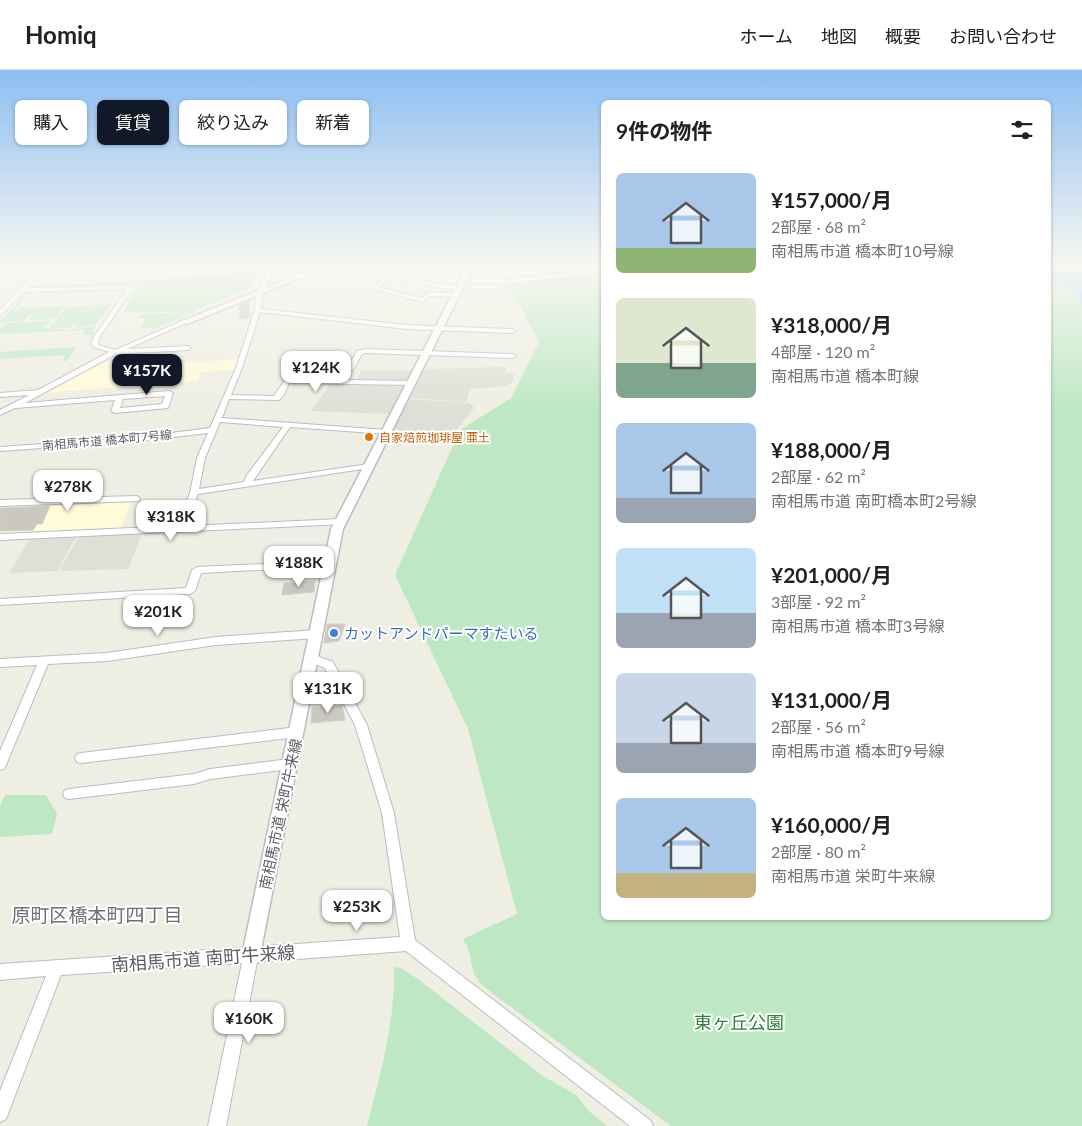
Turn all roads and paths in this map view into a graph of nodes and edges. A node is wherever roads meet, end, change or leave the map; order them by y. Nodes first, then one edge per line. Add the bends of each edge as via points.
1 (113, 313) edge
2 (206, 313) edge
3 (257, 313) edge
4 (291, 313) edge
5 (448, 313) edge
6 (184, 322) joint
7 (440, 328) junction
8 (512, 331) dead end
9 (188, 348) dead end
10 (115, 352) junction
11 (428, 352) junction
12 (513, 356) dead end
13 (322, 371) dead end
14 (412, 383) junction
15 (39, 392) junction
16 (0, 395) edge
17 (227, 397) junction
18 (120, 398) junction
19 (14, 406) junction
20 (0, 413) edge
21 (217, 420) junction
22 (288, 425) junction
23 (213, 430) junction
24 (387, 432) junction
25 (0, 449) edge
26 (369, 466) junction
27 (248, 484) junction
28 (194, 492) junction
29 (136, 499) dead end
30 (0, 503) edge
31 (340, 522) junction
32 (180, 529) junction
33 (0, 537) edge
34 (330, 564) junction
35 (0, 602) edge
36 (317, 634) junction
37 (312, 658) junction
38 (44, 662) junction
39 (0, 664) edge
40 (297, 732) junction
41 (81, 758) dead end
42 (289, 764) junction
43 (0, 765) edge
44 (69, 794) dead end
45 (408, 944) junction
46 (251, 955) junction
47 (57, 967) junction
48 (0, 972) edge
49 (0, 1113) edge
50 (217, 1126) edge
51 (644, 1126) edge

1 - 10 street via 94,344
2 - 6 street
3 - 17 street
4 - 7 street
5 - 7 street, 南相馬市道 栄町牛来線
6 - 10 street
7 - 8 street
7 - 11 street, 南相馬市道 栄町牛来線
9 - 10 street
10 - 15 street
11 - 12 street
11 - 13 street via 359,352 351,370
11 - 14 street, 南相馬市道 栄町牛来線
14 - 17 street via 287,381 276,398
14 - 24 street, 南相馬市道 栄町牛来線
15 - 16 street
15 - 19 street
17 - 21 street
18 - 18 street via 130,396 169,393 165,406 115,411
18 - 19 street
19 - 20 street
21 - 22 street
21 - 23 street
22 - 24 street
22 - 27 street
23 - 25 street, 南相馬市道 橋本町7号線
23 - 28 street via 201,458
24 - 26 street, 南相馬市道 栄町牛来線
26 - 27 street
26 - 31 street, 南相馬市道 栄町牛来線
27 - 28 street
28 - 32 street
29 - 30 street
31 - 32 street
31 - 34 street, 南相馬市道 栄町牛来線
32 - 33 street
34 - 35 street via 197,570 190,591
34 - 36 street, 南相馬市道 栄町牛来線
36 - 37 street, 南相馬市道 栄町牛来線
36 - 38 street via 216,641 107,657
37 - 40 street, 南相馬市道 栄町牛来線
37 - 45 street via 329,665 361,725 388,813
38 - 39 street
38 - 43 street
40 - 41 street
40 - 42 street, 南相馬市道 栄町牛来線
42 - 44 street
42 - 46 street, 南相馬市道 栄町牛来線
45 - 46 street, 南相馬市道 南町牛来線
45 - 51 street
46 - 47 street, 南相馬市道 南町牛来線
46 - 50 street, 南相馬市道 栄町牛来線
47 - 48 street, 南相馬市道 南町牛来線
47 - 49 street

